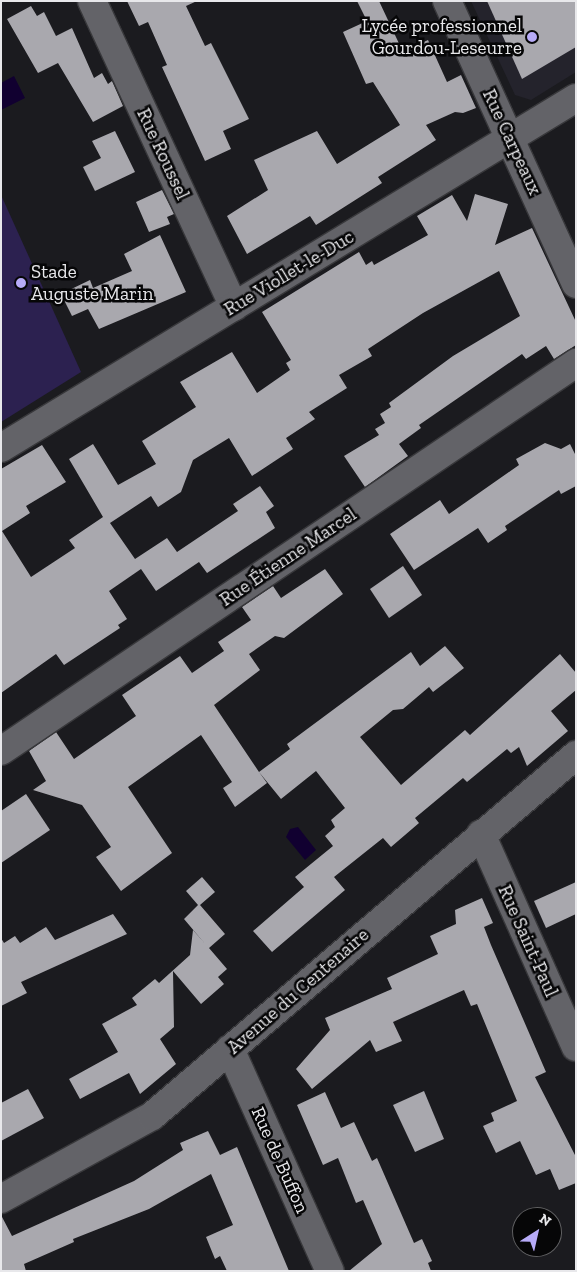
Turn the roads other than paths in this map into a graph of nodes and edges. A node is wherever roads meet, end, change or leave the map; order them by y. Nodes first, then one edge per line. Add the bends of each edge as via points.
1 (92, 1) edge
2 (447, 1) edge
3 (576, 98) edge
4 (511, 138) junction
5 (576, 284) edge
6 (234, 307) junction
7 (576, 363) edge
8 (1, 448) edge
9 (1, 751) edge
10 (576, 754) edge
11 (481, 834) junction
12 (576, 1047) edge
13 (230, 1049) junction
14 (1, 1198) edge
15 (330, 1271) edge

1 - 6 street, Rue Roussel
2 - 4 street, Rue Carpeaux
3 - 4 street, Rue Viollet-le-Duc
4 - 5 street, Rue Carpeaux
4 - 6 street, Rue Viollet-le-Duc
6 - 8 street, Rue Viollet-le-Duc
7 - 9 street, Rue Étienne Marcel
10 - 11 street, Avenue du Centenaire
11 - 12 street, Rue Saint-Paul
11 - 13 street, Avenue du Centenaire
13 - 14 street, Avenue du Centenaire via 152,1116
13 - 15 street, Rue de Buffon

